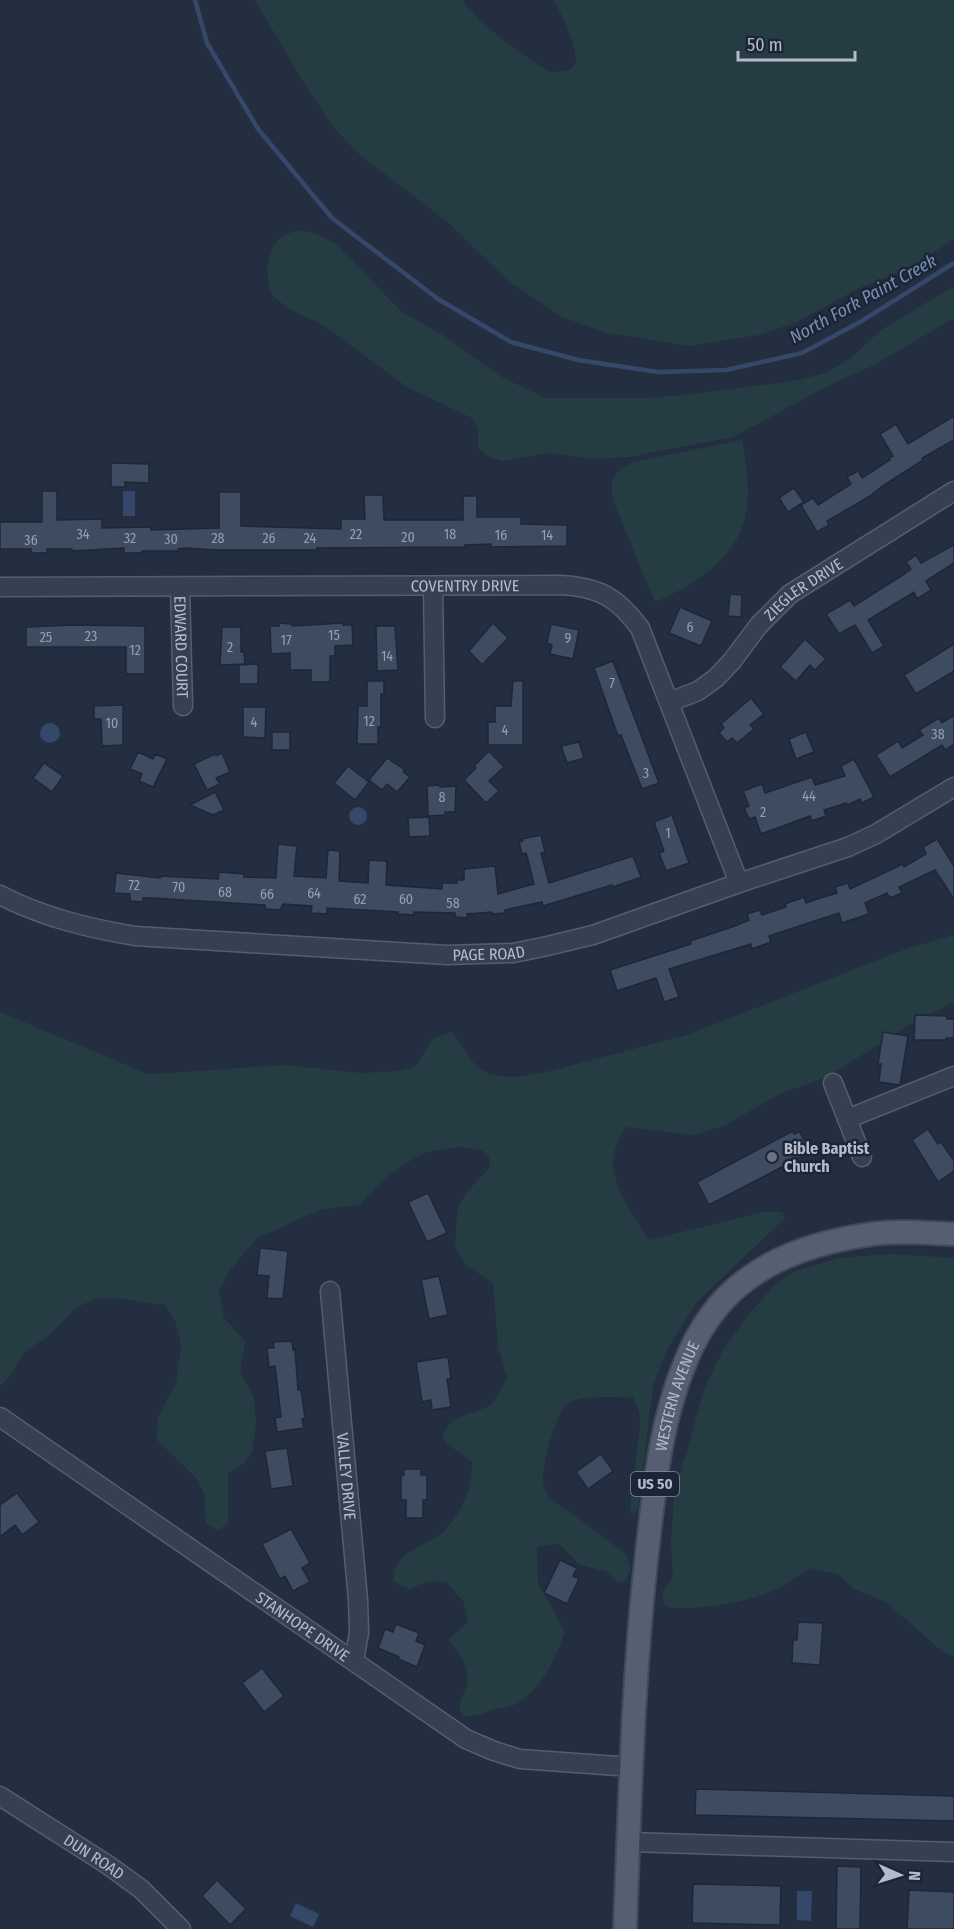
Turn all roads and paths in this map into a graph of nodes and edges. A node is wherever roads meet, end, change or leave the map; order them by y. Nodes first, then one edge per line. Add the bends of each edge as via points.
1 (954, 492) edge
2 (433, 586) junction
3 (0, 587) edge
4 (180, 587) junction
5 (670, 702) junction
6 (183, 706) dead end
7 (435, 718) dead end
8 (954, 787) edge
9 (739, 883) junction
10 (0, 894) edge
11 (954, 1076) edge
12 (833, 1083) dead end
13 (847, 1119) junction
14 (862, 1157) dead end
15 (954, 1234) edge
16 (330, 1291) dead end
17 (0, 1417) edge
18 (354, 1660) junction
19 (632, 1767) junction
20 (0, 1796) edge
21 (629, 1842) junction
22 (954, 1852) edge
23 (181, 1929) edge
24 (625, 1929) edge

1 - 5 street, ZIEGLER DRIVE via 790,594 716,678 698,691
2 - 4 street, COVENTRY DRIVE
2 - 5 street, COVENTRY DRIVE via 560,585 598,591 614,599 640,628
2 - 7 street
3 - 4 street, COVENTRY DRIVE
4 - 6 street, EDWARD COURT
5 - 9 street, COVENTRY DRIVE
8 - 9 street, PAGE ROAD via 848,847
9 - 10 street, PAGE ROAD via 594,935 513,953 466,955 135,936 52,917
11 - 13 street
12 - 13 street
13 - 14 street
15 - 19 main road, WESTERN AVENUE / US 50 via 874,1234 816,1246 745,1280 699,1332 672,1398 660,1449 638,1648
16 - 18 street, VALLEY DRIVE via 358,1600 359,1632
17 - 18 street, STANHOPE DRIVE
18 - 19 street, STANHOPE DRIVE via 466,1738 494,1751 520,1759
19 - 21 main road, WESTERN AVENUE / US 50
20 - 23 street, DUN ROAD via 141,1888
21 - 22 street
21 - 24 main road, WESTERN AVENUE / US 50

